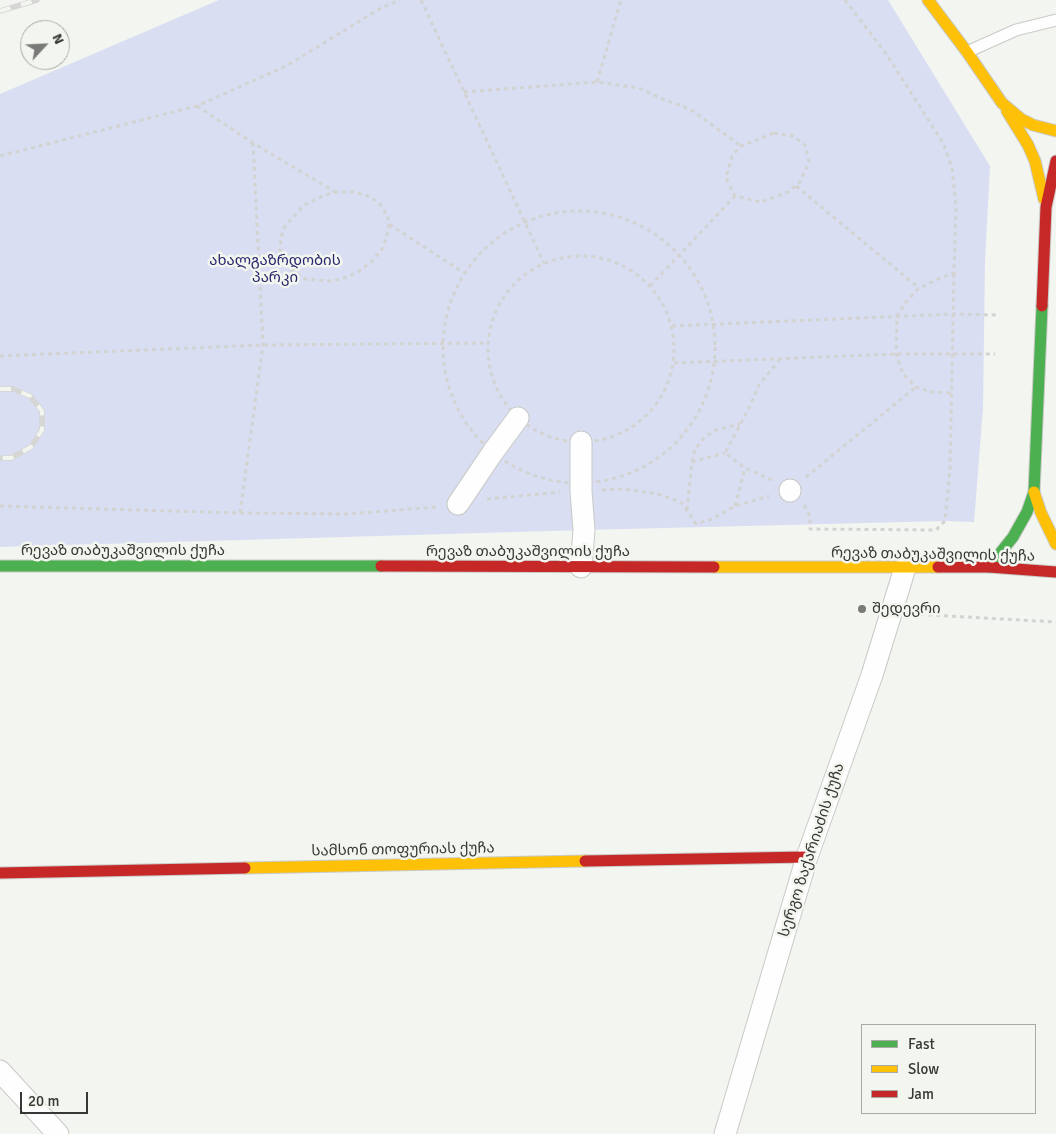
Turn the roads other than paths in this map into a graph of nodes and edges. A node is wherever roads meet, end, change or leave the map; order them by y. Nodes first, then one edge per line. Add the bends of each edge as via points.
1 (928, 0) edge
2 (1056, 20) edge
3 (967, 52) junction
4 (1002, 103) junction
5 (1056, 131) edge
6 (1056, 161) edge
7 (1046, 207) junction
8 (518, 418) road end
9 (581, 442) road end
10 (1034, 492) junction
11 (458, 504) road end
12 (1056, 544) edge
13 (0, 566) edge
14 (581, 567) junction
15 (905, 568) junction
16 (989, 568) junction
17 (1056, 572) edge
18 (807, 858) junction
19 (0, 873) edge
20 (0, 1071) edge
21 (58, 1134) edge
22 (724, 1134) edge

1 - 3 main road
2 - 3 lane via 1016,30
3 - 4 main road
4 - 5 main road via 1021,119
4 - 7 main road via 1035,161
6 - 7 main road
7 - 10 main road
8 - 11 street
9 - 14 street via 584,530
10 - 12 main road
10 - 16 main road via 1013,537
13 - 14 main road, რევაზ თაბუკაშვილის ქუჩა
14 - 15 main road, რევაზ თაბუკაშვილის ქუჩა
15 - 16 main road, რევაზ თაბუკაშვილის ქუჩა
15 - 18 street, სერგო ზაქარიაძის ქუჩა via 872,675
16 - 17 main road, რევაზ თაბუკაშვილის ქუჩა
18 - 19 main road, სამსონ თოფურიას ქუჩა
18 - 22 street, სერგო ზაქარიაძის ქუჩა
20 - 21 street

